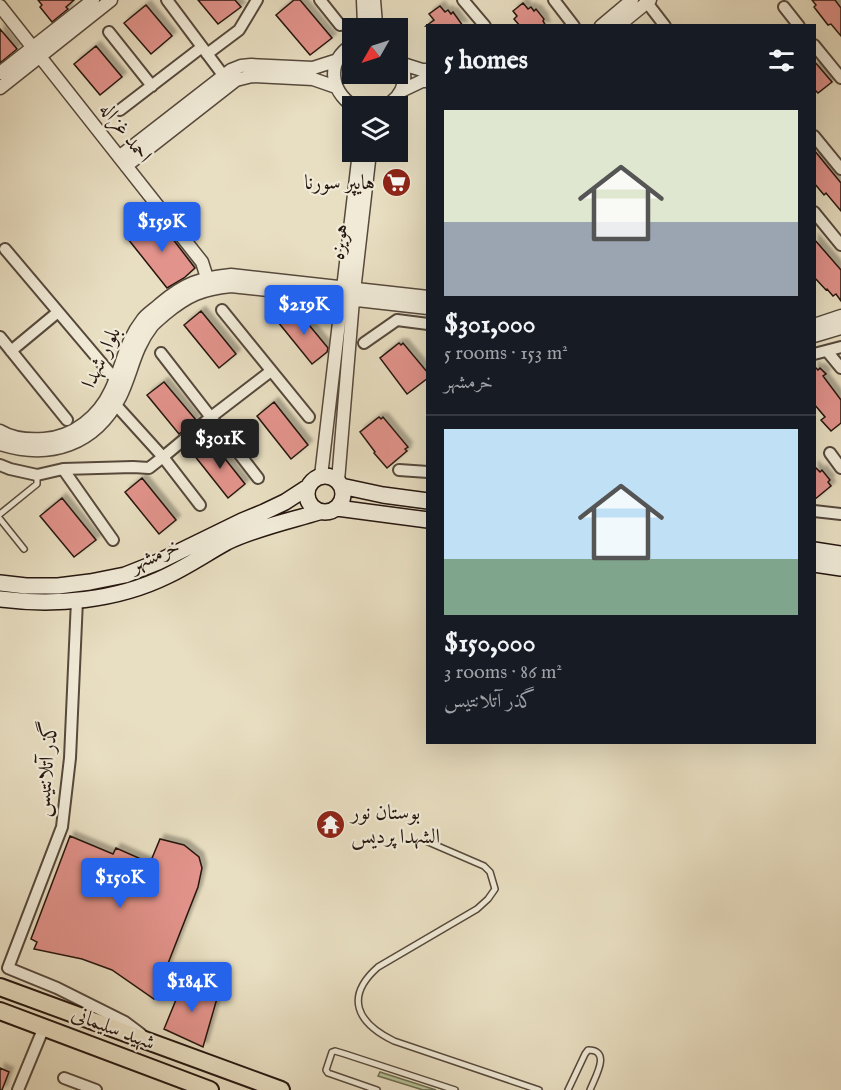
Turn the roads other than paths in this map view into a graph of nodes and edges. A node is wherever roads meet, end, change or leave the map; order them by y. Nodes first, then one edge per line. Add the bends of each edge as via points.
1 (93, 0) edge
2 (111, 0) edge
3 (167, 0) edge
4 (257, 0) edge
5 (320, 0) edge
6 (363, 0) edge
7 (374, 0) edge
8 (463, 0) edge
9 (554, 0) edge
10 (633, 0) edge
11 (647, 1) edge
12 (0, 6) edge
13 (784, 7) dead end
14 (364, 18) edge
15 (376, 18) edge
16 (482, 24) edge
17 (572, 24) edge
18 (603, 24) edge
19 (620, 24) edge
20 (664, 24) edge
21 (797, 24) edge
22 (340, 25) dead end
23 (109, 32) dead end
24 (816, 47) edge
25 (205, 51) junction
26 (37, 52) junction
27 (342, 54) edge
28 (338, 60) junction
29 (408, 63) edge
30 (426, 70) edge
31 (0, 74) edge
32 (223, 75) junction
33 (841, 78) edge
34 (426, 81) edge
35 (403, 84) edge
36 (152, 86) junction
37 (336, 87) junction
38 (0, 88) edge
39 (401, 91) junction
40 (397, 96) edge
41 (342, 97) edge
42 (120, 110) dead end
43 (816, 138) edge
44 (123, 161) junction
45 (358, 162) edge
46 (368, 162) edge
47 (841, 169) edge
48 (816, 214) edge
49 (841, 245) edge
50 (5, 249) dead end
51 (209, 283) junction
52 (342, 293) junction
53 (371, 296) junction
54 (426, 297) edge
55 (426, 308) edge
56 (222, 310) dead end
57 (58, 312) junction
58 (841, 316) edge
59 (426, 324) edge
60 (816, 324) edge
61 (841, 328) edge
62 (816, 335) edge
63 (0, 337) edge
64 (364, 343) dead end
65 (841, 347) edge
66 (11, 351) junction
67 (827, 351) junction
68 (161, 353) dead end
69 (816, 354) edge
70 (126, 364) junction
71 (841, 368) edge
72 (272, 371) junction
73 (115, 379) junction
74 (111, 401) junction
75 (211, 417) junction
76 (309, 417) dead end
77 (67, 420) dead end
78 (0, 431) edge
79 (0, 444) edge
80 (830, 453) dead end
81 (163, 457) junction
82 (0, 465) edge
83 (841, 468) edge
84 (63, 469) junction
85 (399, 470) dead end
86 (426, 472) edge
87 (36, 475) junction
88 (321, 476) junction
89 (258, 478) dead end
90 (340, 483) junction
91 (308, 487) junction
92 (426, 501) edge
93 (201, 505) dead end
94 (337, 508) junction
95 (816, 511) edge
96 (319, 512) junction
97 (841, 514) edge
98 (0, 516) edge
99 (426, 520) edge
100 (113, 540) dead end
101 (24, 549) dead end
102 (816, 550) edge
103 (841, 554) edge
104 (816, 564) edge
105 (841, 568) edge
106 (0, 583) edge
107 (0, 599) edge
108 (77, 600) junction
109 (426, 841) dead end
110 (0, 987) edge
111 (52, 1006) junction
112 (0, 1011) edge
113 (44, 1027) junction
114 (154, 1043) junction
115 (63, 1078) dead end
116 (18, 1090) edge
117 (96, 1090) edge
118 (210, 1090) edge
119 (281, 1090) edge
120 (377, 1090) edge
121 (455, 1090) edge
122 (539, 1090) edge
123 (568, 1090) edge
124 (590, 1090) edge

1 - 26 street
2 - 26 street
3 - 25 street
4 - 25 street via 238,30
5 - 22 street
6 - 14 street
7 - 15 street
8 - 16 street
9 - 17 street
10 - 18 street
11 - 19 street
11 - 20 street
12 - 26 street, احمد غزاله
13 - 21 street
23 - 36 street
24 - 33 street
25 - 32 street
25 - 36 street
26 - 31 street
26 - 38 street
26 - 44 street, احمد غزاله
27 - 28 street
28 - 32 street via 313,68 241,66
28 - 37 street
29 - 30 street
32 - 44 street
34 - 39 street
35 - 39 street
36 - 42 street
37 - 41 street
37 - 44 street via 313,79 252,76 236,80
39 - 40 street
43 - 47 street
44 - 51 street, احمد غزاله via 202,262
45 - 52 street, هویزه
46 - 52 street, هویزه
48 - 49 street
50 - 57 street
51 - 52 street, بلوار شهدا via 231,275
51 - 70 street, بلوار شهدا via 186,286 144,317 129,341
52 - 53 street, بلوار شهدا
52 - 88 street, هویزه
52 - 90 street, هویزه
53 - 54 street
53 - 55 street
56 - 72 street
57 - 66 street
57 - 73 street
58 - 60 street
59 - 64 street via 397,320
61 - 62 street
63 - 66 street
65 - 67 street
66 - 77 street
67 - 69 street
67 - 71 street
68 - 75 street
70 - 73 street, بلوار شهدا
70 - 74 street, بلوار شهدا via 121,396
72 - 75 street
72 - 76 street
73 - 74 street, بلوار شهدا
74 - 78 street, بلوار شهدا via 78,429 55,438 30,440
74 - 79 street, بلوار شهدا via 106,420 84,438 57,449 29,451
74 - 81 street
75 - 81 street
75 - 89 street
80 - 83 street
81 - 84 street via 149,468
81 - 93 street
82 - 87 street
84 - 87 street
84 - 100 street
85 - 86 street
87 - 98 lane via 37,484
88 - 90 main road
88 - 91 main road
90 - 92 main road via 383,495
90 - 94 main road via 343,498
91 - 96 main road via 307,498
91 - 106 main road, خرمشهر via 285,502 125,575 58,586
94 - 96 main road
94 - 99 main road
95 - 97 street
96 - 108 main road, خرمشهر via 228,542 165,577 129,590
98 - 101 lane
102 - 103 main road
104 - 105 main road
107 - 108 main road, خرمشهر
108 - 114 street, گذر آتلانتیس via 62,827 8,968 125,1022
109 - 122 lane via 484,866 495,889 477,909 378,967 360,989 359,1009 379,1034 394,1041
110 - 111 main road, شهید سلیمانی
111 - 113 main road
111 - 114 main road, شهید سلیمانی
112 - 113 main road, شهید سلیمانی
113 - 116 street
113 - 118 main road, شهید سلیمانی
114 - 119 main road, شهید سلیمانی
115 - 117 street
120 - 121 lane via 328,1073 332,1052
123 - 124 lane via 585,1054 594,1050 602,1057

